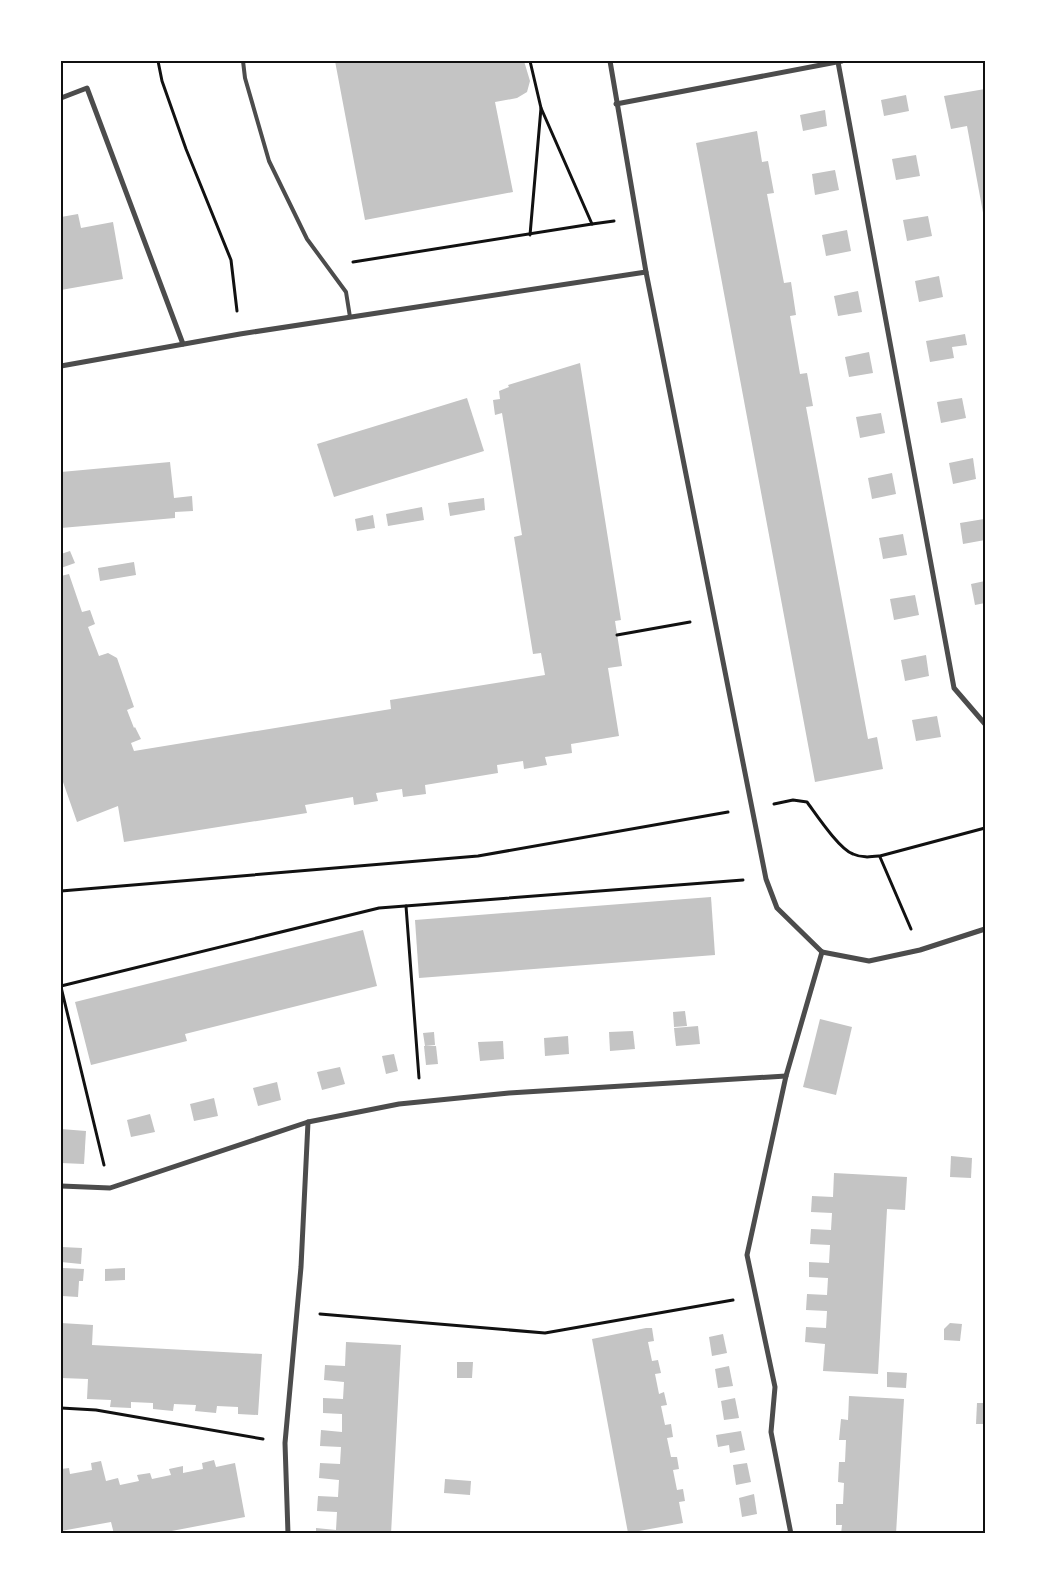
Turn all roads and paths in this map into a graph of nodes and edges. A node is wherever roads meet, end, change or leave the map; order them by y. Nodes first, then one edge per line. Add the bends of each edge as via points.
1 (158, 61) edge
2 (243, 61) edge
3 (530, 61) edge
4 (610, 61) edge
5 (842, 61) edge
6 (838, 62) edge
7 (61, 98) edge
8 (616, 104) junction
9 (542, 108) junction
10 (530, 235) junction
11 (646, 272) junction
12 (333, 275) junction
13 (350, 317) junction
14 (240, 334) junction
15 (182, 344) junction
16 (61, 366) edge
17 (715, 618) junction
18 (617, 635) dead end
19 (985, 724) edge
20 (753, 807) junction
21 (985, 828) edge
22 (880, 856) junction
23 (766, 879) junction
24 (61, 891) edge
25 (406, 906) junction
26 (985, 928) edge
27 (920, 950) junction
28 (822, 952) junction
29 (61, 986) edge
30 (786, 1076) junction
31 (421, 1102) junction
32 (308, 1122) junction
33 (61, 1186) edge
34 (110, 1188) junction
35 (756, 1296) junction
36 (297, 1312) junction
37 (61, 1408) edge
38 (286, 1443) junction
39 (288, 1534) edge
40 (791, 1534) edge

1 - 14 path via 186,149 231,260
2 - 12 lane via 269,161 307,239
3 - 9 path
4 - 8 street
5 - 6 street
6 - 8 street
6 - 19 street via 954,688
7 - 15 street via 87,88
8 - 11 street
9 - 10 path
9 - 10 path via 592,224
10 - 12 path via 346,263
11 - 13 street
11 - 17 street
12 - 13 lane via 346,292
13 - 14 street
14 - 15 street
15 - 16 street
17 - 18 path
17 - 20 street
20 - 22 path via 793,800 806,802 839,844 851,854
20 - 23 street
20 - 24 path via 478,856
21 - 22 path
22 - 27 path
23 - 25 path
23 - 28 street via 777,908
25 - 29 path via 379,908
25 - 31 path
26 - 27 street
27 - 28 street via 870,961
28 - 30 street
29 - 34 path
30 - 31 street via 509,1093
30 - 35 street via 748,1255
31 - 32 street
32 - 34 street
32 - 36 street
33 - 34 street
35 - 36 path via 545,1333
35 - 40 street via 775,1387 770,1432
36 - 38 street
37 - 38 path via 96,1410
38 - 39 street

